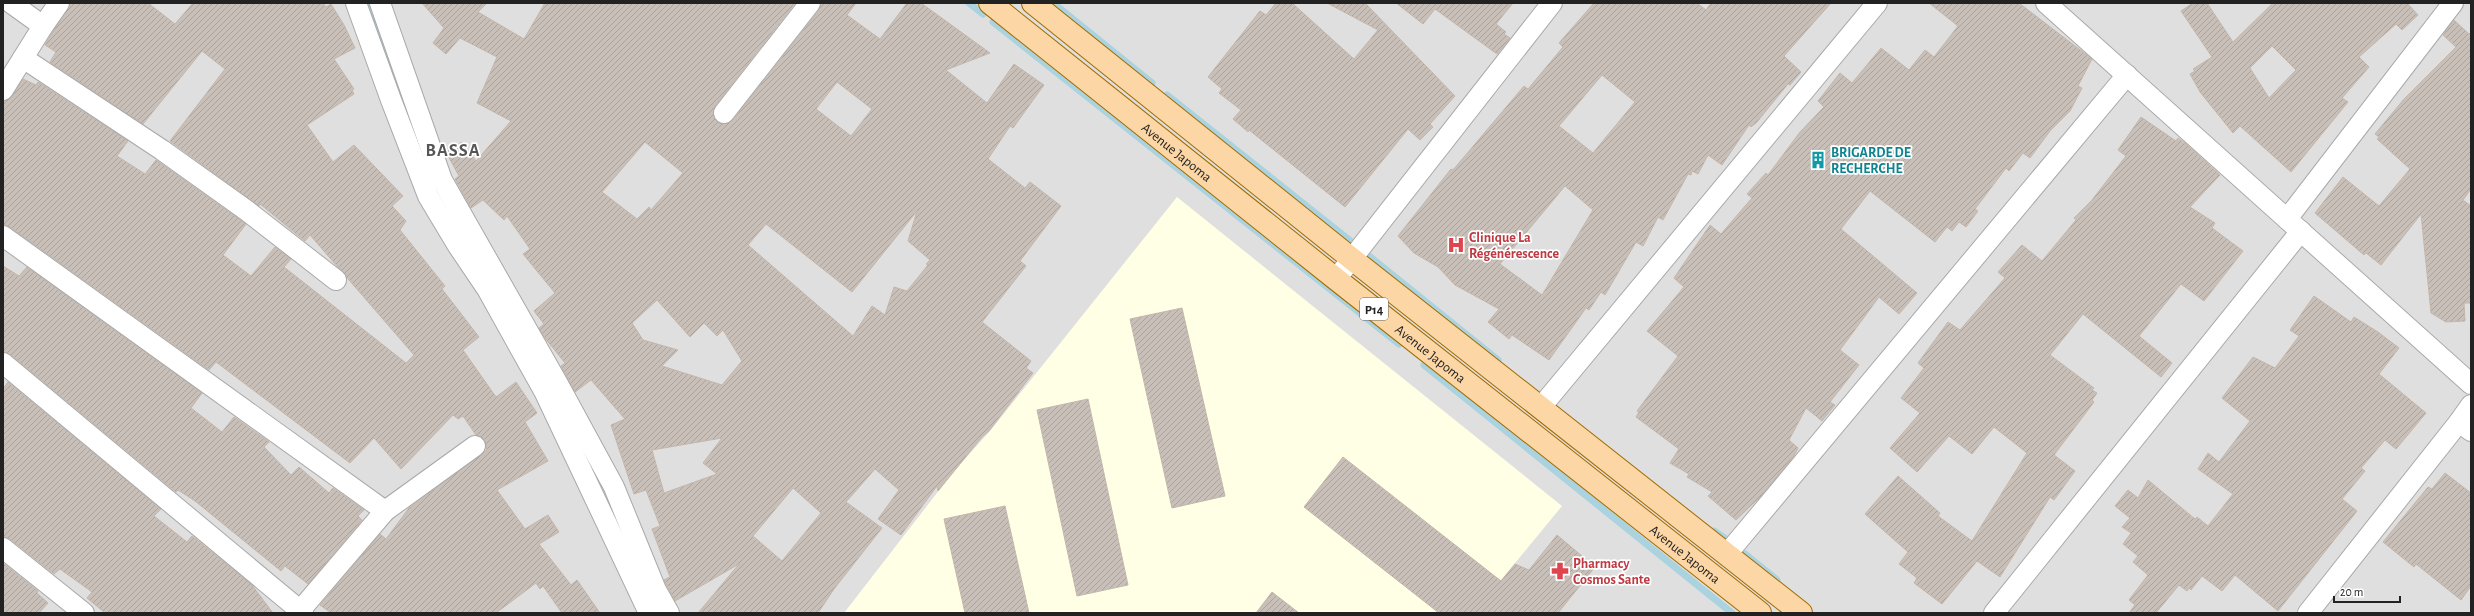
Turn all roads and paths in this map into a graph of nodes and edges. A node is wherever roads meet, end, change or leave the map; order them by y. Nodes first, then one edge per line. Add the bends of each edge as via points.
1 (11, 3) edge
2 (59, 3) edge
3 (356, 3) edge
4 (380, 3) edge
5 (810, 3) edge
6 (990, 3) edge
7 (1033, 3) edge
8 (1552, 3) edge
9 (1877, 3) edge
10 (2046, 3) edge
11 (2453, 3) edge
12 (43, 26) junction
13 (23, 58) junction
14 (2127, 75) junction
15 (3, 90) edge
16 (724, 113) dead end
17 (2294, 225) junction
18 (3, 236) edge
19 (1352, 259) junction
20 (1336, 279) junction
21 (336, 280) dead end
22 (3, 363) edge
23 (2471, 384) edge
24 (2471, 405) edge
25 (1541, 407) junction
26 (2465, 426) edge
27 (474, 446) dead end
28 (385, 511) junction
29 (3, 548) edge
30 (1727, 554) junction
31 (1751, 610) edge
32 (301, 612) edge
33 (84, 613) edge
34 (649, 613) edge
35 (668, 613) edge
36 (1801, 613) edge
37 (1994, 613) edge
38 (2308, 613) edge

1 - 12 street
2 - 12 street
3 - 34 street via 428,196 487,289 545,393
4 - 35 street via 442,180 614,487
5 - 16 street
6 - 20 main road, Avenue Japoma / P14
7 - 19 main road, Avenue Japoma / P14
8 - 19 street
9 - 25 street
10 - 14 street
11 - 17 street
12 - 13 street
13 - 15 street
13 - 21 street via 162,150 246,210
14 - 17 street
14 - 30 street
17 - 23 street
17 - 37 street
18 - 28 street
19 - 20 street
19 - 25 main road, Avenue Japoma / P14
20 - 31 main road, Avenue Japoma / P14
22 - 32 street
24 - 26 street
25 - 30 main road, Avenue Japoma / P14
26 - 38 street
27 - 28 street
28 - 32 street
29 - 33 street
30 - 36 main road, Avenue Japoma / P14

